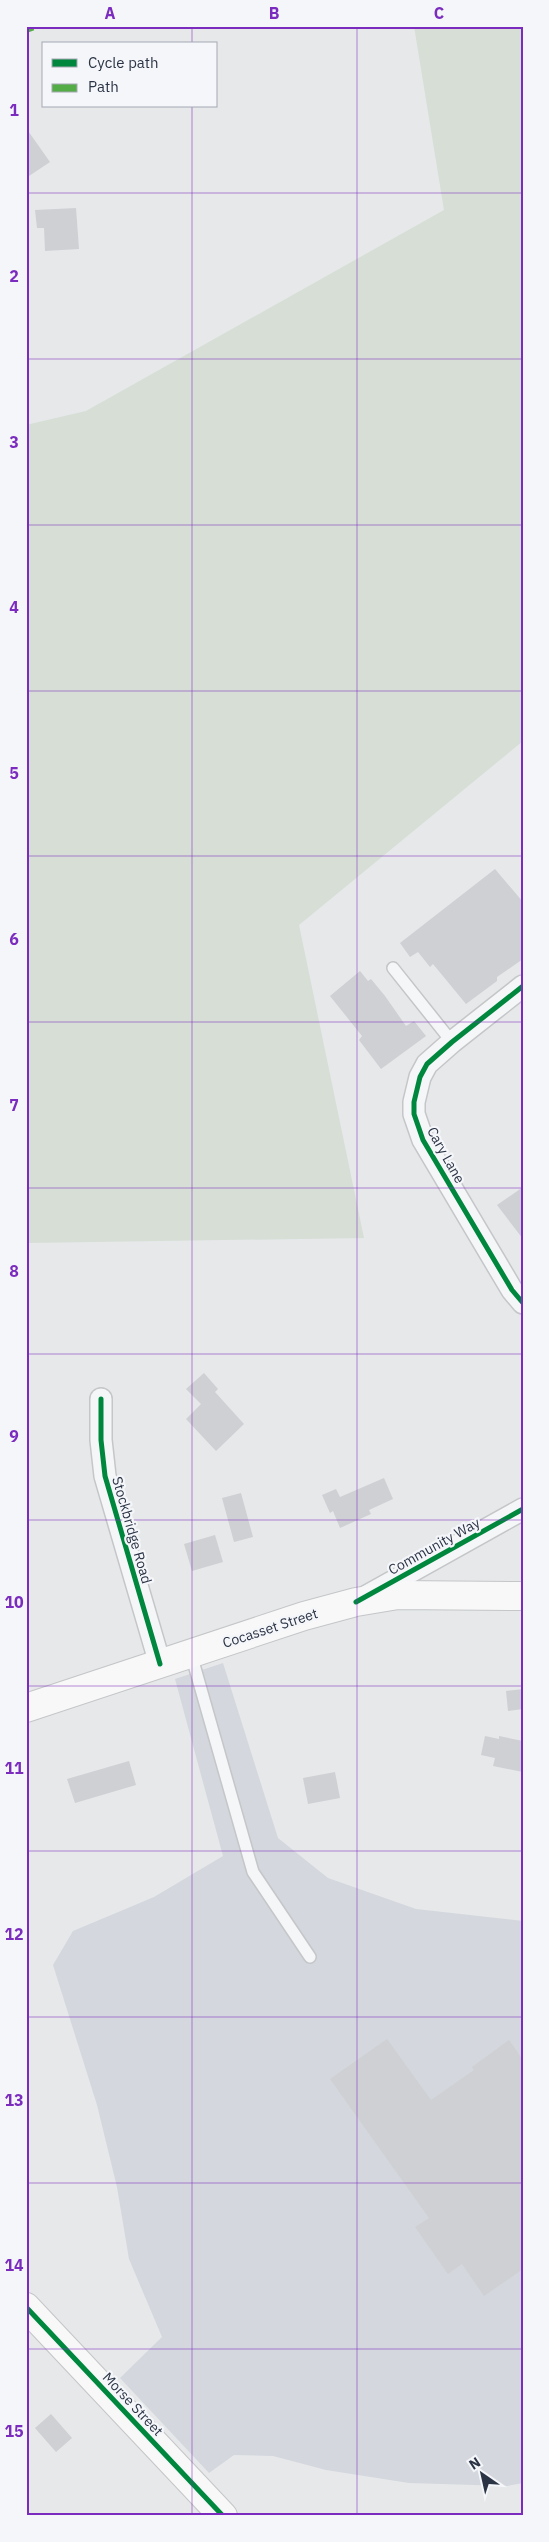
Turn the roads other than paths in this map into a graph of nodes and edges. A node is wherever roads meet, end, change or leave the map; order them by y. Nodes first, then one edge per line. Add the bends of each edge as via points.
1 (393, 968) dead end
2 (523, 986) edge
3 (452, 1042) junction
4 (523, 1303) edge
5 (101, 1399) dead end
6 (523, 1509) edge
7 (523, 1596) edge
8 (356, 1602) junction
9 (191, 1654) junction
10 (160, 1664) junction
11 (26, 1708) edge
12 (310, 1957) dead end
13 (26, 2307) edge
14 (223, 2516) edge

1 - 3 lane
2 - 3 street, Cary Lane
3 - 4 street, Cary Lane via 428,1064 420,1077 414,1102 417,1127 430,1154
5 - 10 street, Stockbridge Road via 104,1476
6 - 8 street, Community Way
7 - 8 main road, Cocasset Street via 398,1595
8 - 9 main road, Cocasset Street
9 - 10 main road, Cocasset Street
9 - 12 lane via 253,1872
10 - 11 main road, Cocasset Street
13 - 14 main road, Morse Street

